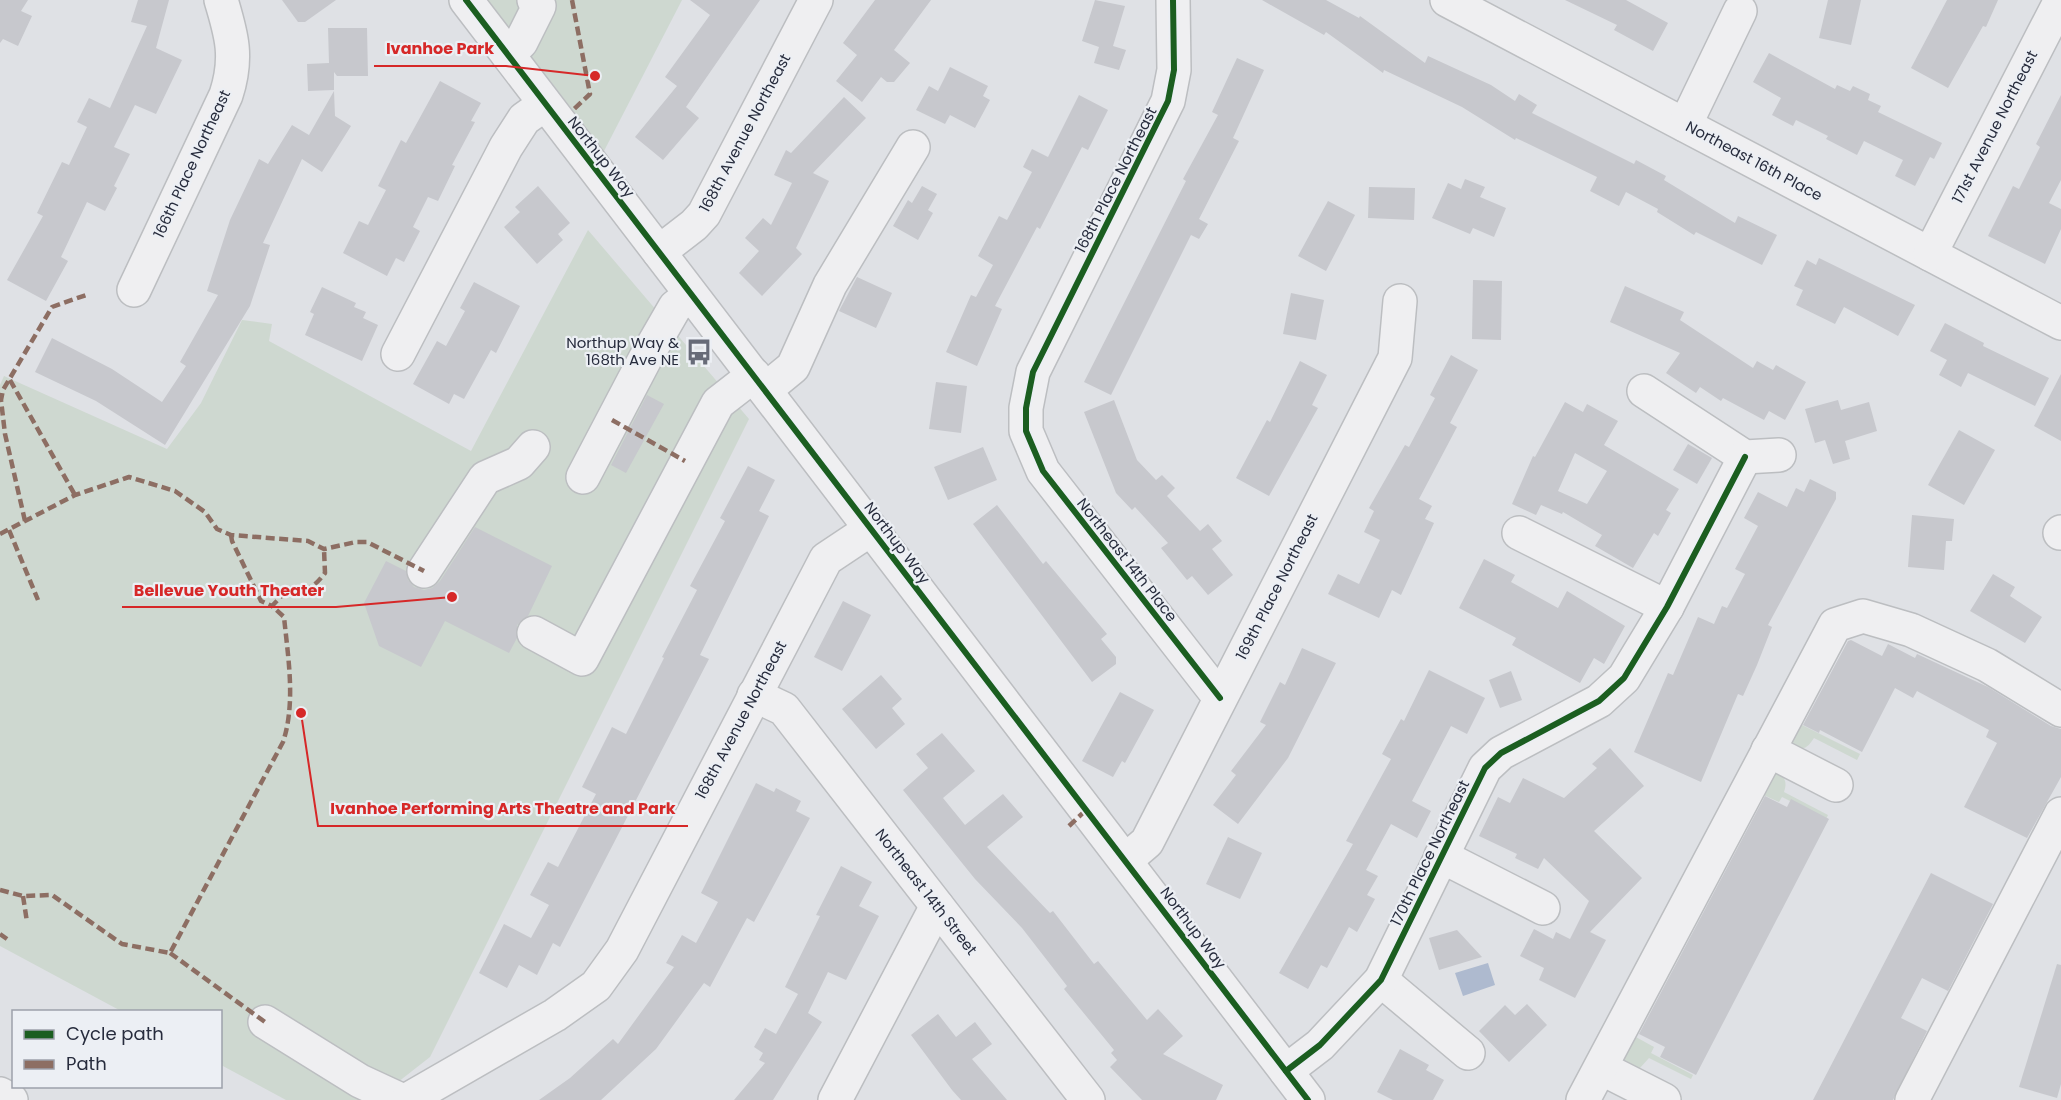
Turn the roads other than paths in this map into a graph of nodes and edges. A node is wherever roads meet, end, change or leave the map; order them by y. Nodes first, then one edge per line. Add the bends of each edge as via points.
1 (221, 0) edge
2 (466, 0) edge
3 (534, 0) edge
4 (816, 0) edge
5 (1173, 0) edge
6 (1447, 0) edge
7 (2061, 0) edge
8 (1740, 11) dead end
9 (508, 55) junction
10 (545, 104) junction
11 (1685, 125) junction
12 (914, 147) dead end
13 (658, 252) junction
14 (1930, 254) junction
15 (134, 291) dead end
16 (690, 296) junction
17 (1400, 301) dead end
18 (2061, 323) edge
19 (398, 354) dead end
20 (760, 383) junction
21 (1644, 391) dead end
22 (1026, 430) joint
23 (533, 447) dead end
24 (1779, 455) dead end
25 (1745, 457) junction
26 (583, 477) dead end
27 (871, 529) junction
28 (1519, 533) dead end
29 (424, 571) dead end
30 (1667, 607) junction
31 (534, 633) dead end
32 (754, 695) junction
33 (1220, 698) junction
34 (2061, 710) edge
35 (1768, 750) junction
36 (1836, 785) dead end
37 (2061, 814) edge
38 (1441, 856) junction
39 (1126, 860) junction
40 (937, 906) junction
41 (1543, 908) dead end
42 (1381, 980) junction
43 (265, 1022) dead end
44 (1468, 1053) dead end
45 (1601, 1068) junction
46 (1286, 1071) junction
47 (0, 1094) edge
48 (12, 1100) edge
49 (400, 1100) edge
50 (408, 1100) edge
51 (835, 1100) edge
52 (1088, 1100) edge
53 (1308, 1100) edge
54 (1584, 1100) edge
55 (1664, 1100) edge
56 (1912, 1100) edge

1 - 15 street, 166th Place Northeast via 232,35 234,70 226,95
2 - 9 street, Northup Way
3 - 9 street via 539,6 521,42
4 - 13 street, 168th Avenue Northeast via 704,214
5 - 22 street, 168th Place Northeast via 1174,70 1168,101 1033,372
6 - 11 street, Northeast 16th Place
7 - 14 street, 171st Avenue Northeast
8 - 11 street
9 - 10 street, Northup Way
10 - 13 street, Northup Way
10 - 19 street via 524,119 506,147
11 - 14 street, Northeast 16th Place
12 - 20 street via 830,285 793,367
13 - 16 street, Northup Way
14 - 18 street, Northeast 16th Place
16 - 20 street, Northup Way
16 - 26 street via 675,308 657,338
17 - 33 street, 169th Place Northeast via 1395,358
20 - 27 street, Northup Way
20 - 31 street via 718,403 582,659
21 - 25 street
22 - 33 street, Northeast 14th Place via 1043,471
23 - 29 street via 519,464 485,478
24 - 25 street
25 - 30 street, 170th Place Northeast
27 - 32 street, 168th Avenue Northeast via 826,559
27 - 39 street, Northup Way
28 - 30 street
30 - 38 street, 170th Place Northeast via 1624,678 1599,701 1502,753 1485,768
32 - 40 street, Northeast 14th Street via 784,709
32 - 50 street, 168th Avenue Northeast via 622,950 596,986 555,1015
33 - 39 street, 169th Place Northeast via 1147,842
34 - 35 street via 1987,665 1911,630 1863,616 1835,625
35 - 36 street
35 - 45 street
37 - 56 street
38 - 41 street
38 - 42 street, 170th Place Northeast
39 - 46 street, Northup Way
40 - 51 street
40 - 52 street, Northeast 14th Street
42 - 44 street
42 - 46 street, 170th Place Northeast via 1320,1045
43 - 49 street via 360,1081
45 - 54 street
45 - 55 street
46 - 53 street, Northup Way
47 - 48 street

